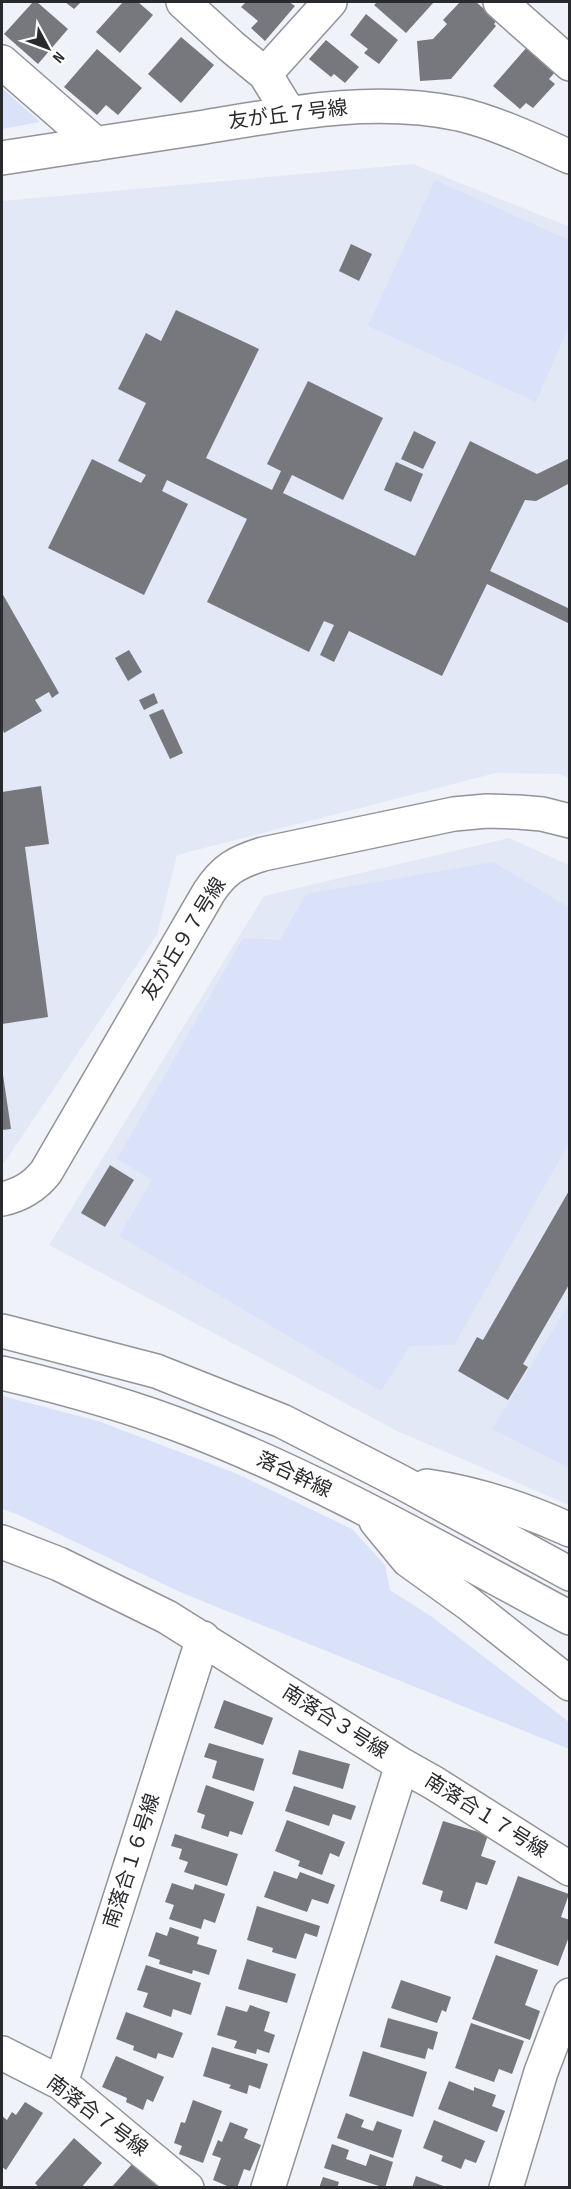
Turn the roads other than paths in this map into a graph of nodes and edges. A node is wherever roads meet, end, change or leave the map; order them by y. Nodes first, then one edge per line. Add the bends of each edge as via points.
1 (183, 2) edge
2 (330, 2) edge
3 (500, 2) edge
4 (2, 62) edge
5 (570, 64) edge
6 (265, 74) junction
7 (289, 113) junction
8 (96, 144) junction
9 (570, 157) edge
10 (2, 158) edge
11 (570, 821) edge
12 (2, 1199) edge
13 (2, 1331) edge
14 (2, 1373) edge
15 (401, 1482) junction
16 (368, 1511) junction
17 (570, 1530) edge
18 (2, 1542) edge
19 (570, 1574) edge
20 (570, 1618) edge
21 (203, 1638) junction
22 (570, 1684) edge
23 (402, 1765) junction
24 (570, 1869) edge
25 (570, 1995) edge
26 (2, 2053) edge
27 (61, 2083) junction
28 (187, 2187) edge
29 (267, 2187) edge
30 (506, 2187) edge

1 - 6 street
2 - 6 street
3 - 5 street
4 - 8 street
6 - 7 street
7 - 8 street, 友が丘７号線
7 - 9 street, 友が丘７号線 via 363,106 431,110 503,128
8 - 10 street, 友が丘７号線
11 - 12 street, 友が丘９７号線 via 518,812 454,814 237,862 209,892 46,1172 25,1191
13 - 15 street, 落合幹線 via 156,1371 282,1421
14 - 16 street, 落合幹線 via 191,1429 281,1467
15 - 17 street via 498,1502
15 - 19 street, 落合幹線
16 - 20 street, 落合幹線
16 - 22 street via 408,1560
18 - 21 street, 南落合３号線 via 147,1606
21 - 23 street, 南落合３号線
21 - 27 street, 南落合１６号線
23 - 24 street, 南落合１７号線
23 - 29 street, 南落合３号線
25 - 30 street via 541,2072
26 - 27 street, 南落合７号線
27 - 28 street, 南落合７号線

